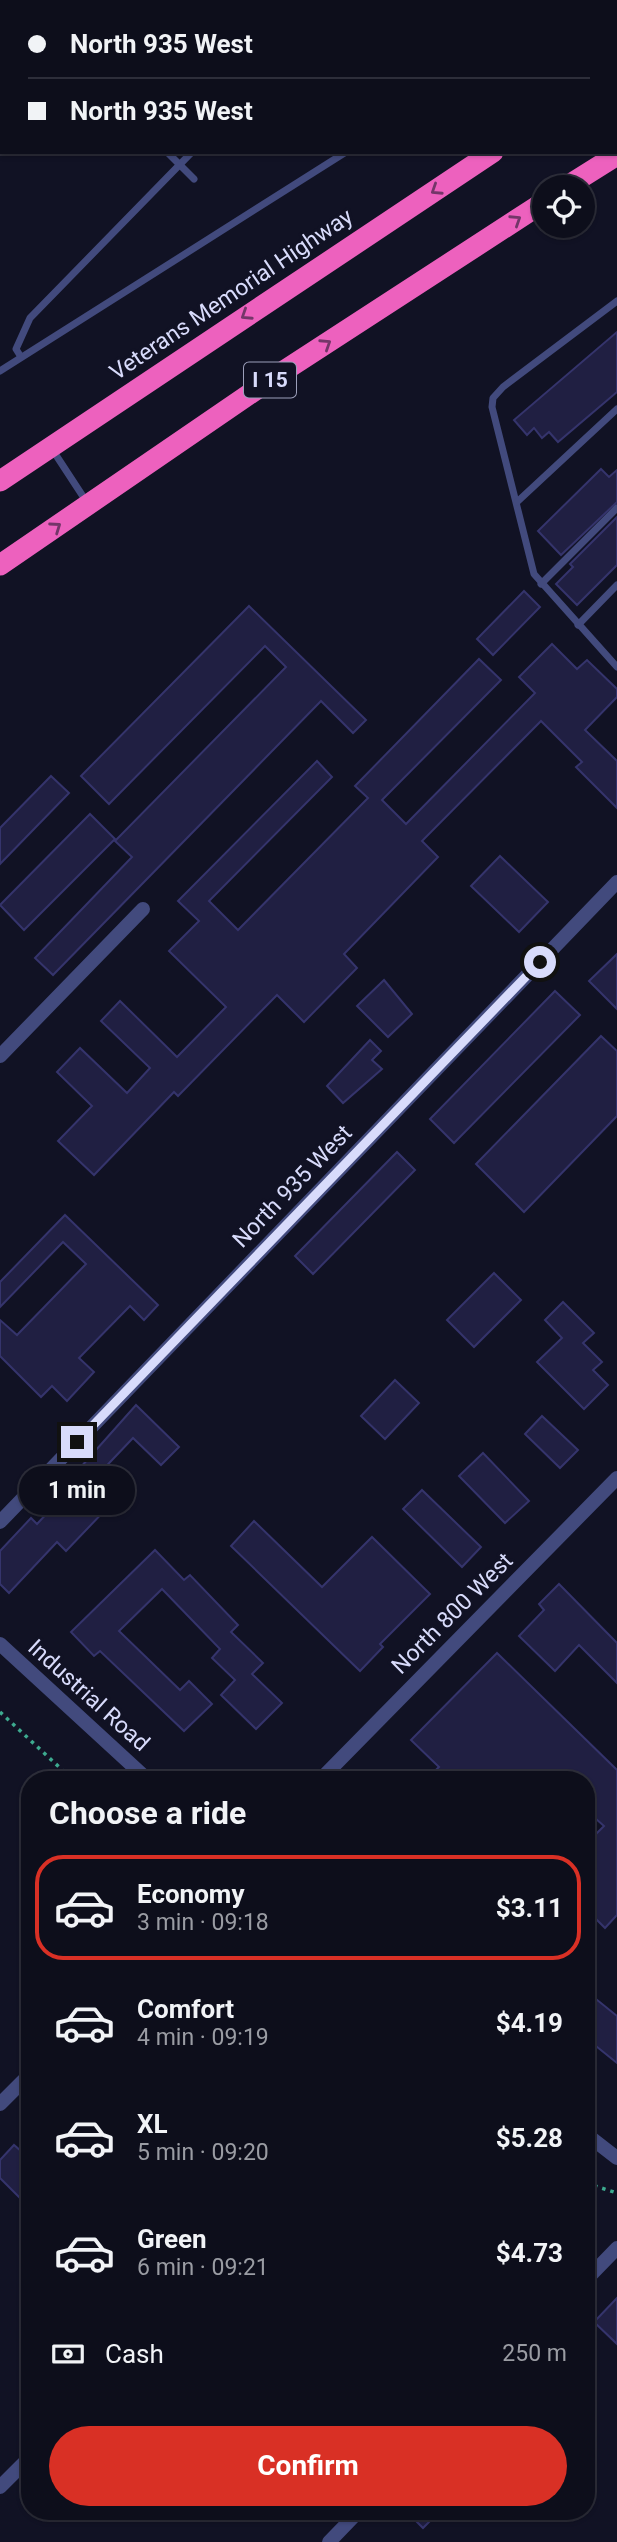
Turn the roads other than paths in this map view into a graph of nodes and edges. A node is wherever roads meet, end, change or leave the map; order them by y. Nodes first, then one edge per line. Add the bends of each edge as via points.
1 (169, 154) edge
2 (190, 154) edge
3 (342, 154) edge
4 (490, 154) edge
5 (617, 155) edge
6 (180, 165) junction
7 (585, 175) edge
8 (194, 178) dead end
9 (532, 210) edge
10 (617, 301) edge
11 (21, 357) junction
12 (0, 371) edge
13 (617, 410) edge
14 (50, 446) junction
15 (0, 481) edge
16 (517, 502) junction
17 (88, 505) junction
18 (617, 508) edge
19 (0, 565) edge
20 (541, 584) junction
21 (617, 585) edge
22 (578, 625) junction
23 (617, 667) edge
24 (617, 882) edge
25 (143, 909) dead end
26 (0, 1056) edge
27 (617, 1478) edge
28 (0, 1522) edge
29 (0, 1644) edge
30 (138, 1771) edge
31 (329, 1771) edge
32 (21, 2083) edge
33 (0, 2104) edge
34 (595, 2141) edge
35 (617, 2158) edge
36 (617, 2248) edge
37 (595, 2271) edge
38 (21, 2466) edge
39 (0, 2487) edge
40 (346, 2520) edge
41 (329, 2542) edge

1 - 6 lane
2 - 6 lane
3 - 11 lane
4 -> 14 highway, Veterans Memorial Highway
5 - 7 highway
6 - 8 lane
6 - 11 lane via 30,318 16,349
17 -> 9 highway, I 15
10 - 16 lane via 493,398
11 - 12 lane
13 - 16 lane
14 - 15 highway, Veterans Memorial Highway
14 - 17 lane
16 - 20 lane via 534,574
19 -> 17 highway, I 15
18 - 20 lane
20 - 22 lane
21 - 22 lane
22 - 23 lane
24 - 28 street, North 935 West
25 - 26 street
27 - 31 street, North 800 West
29 - 30 street, Industrial Road
32 - 33 street
34 - 35 street
36 - 37 street
38 - 39 street
40 - 41 street

